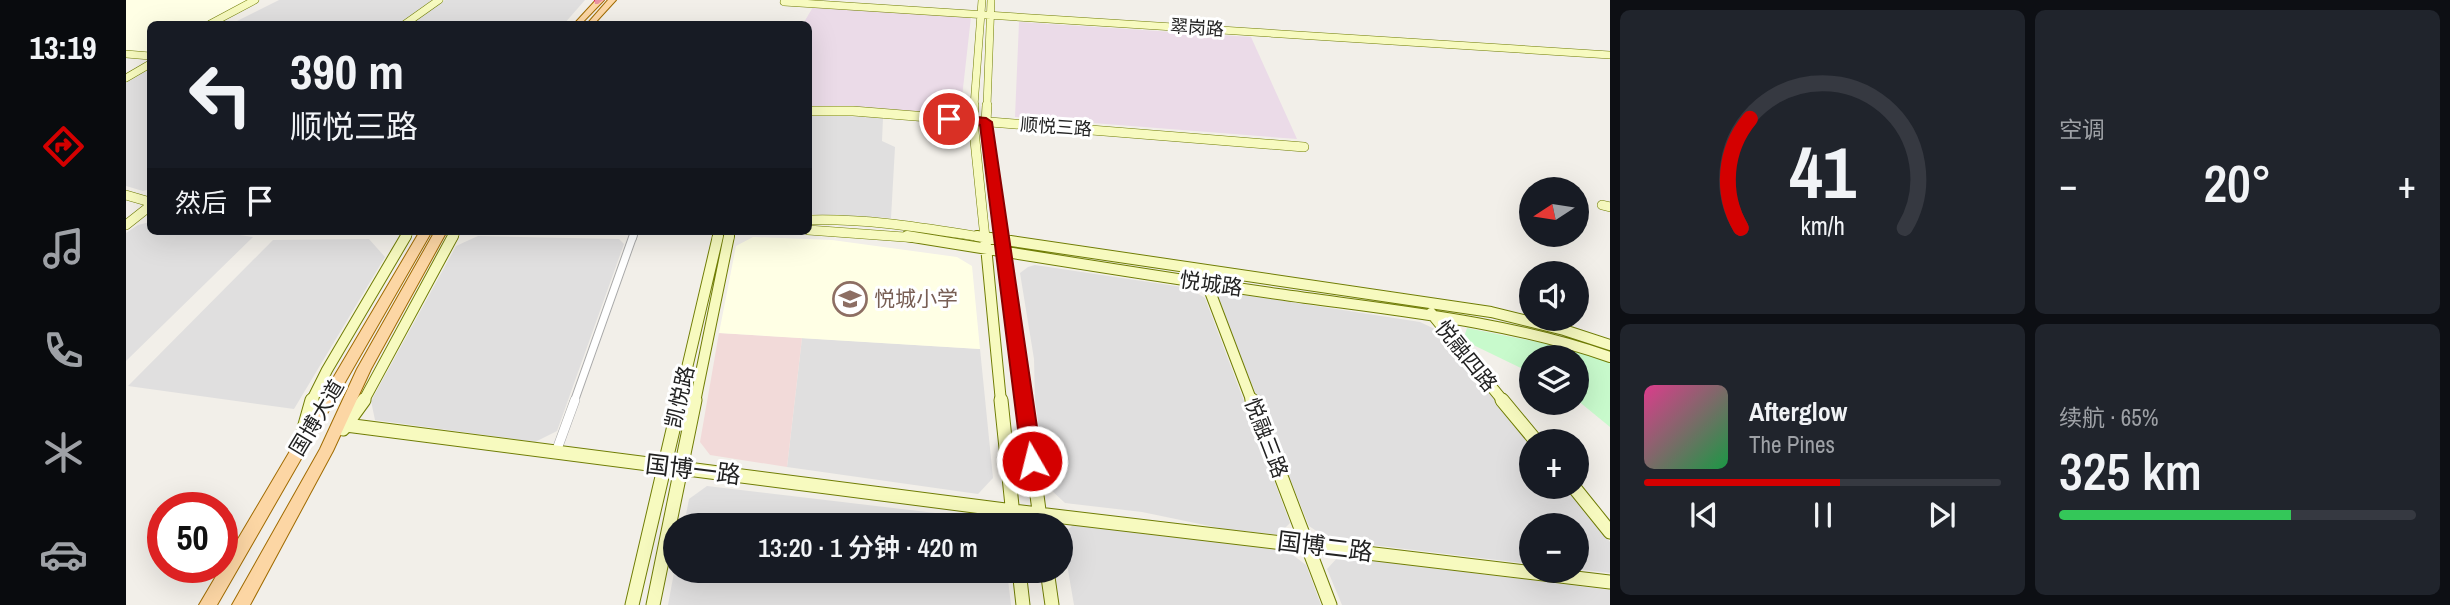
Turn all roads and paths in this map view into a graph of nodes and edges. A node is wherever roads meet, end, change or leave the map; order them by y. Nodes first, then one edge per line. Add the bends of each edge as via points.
1 (255, 0) edge
2 (265, 0) edge
3 (439, 0) edge
4 (612, 0) edge
5 (819, 0) edge
6 (982, 0) edge
7 (991, 0) edge
8 (599, 1) edge
9 (784, 1) edge
10 (980, 13) junction
11 (990, 13) junction
12 (216, 21) edge
13 (226, 21) edge
14 (409, 21) edge
15 (580, 21) edge
16 (593, 21) edge
17 (1610, 53) edge
18 (126, 54) edge
19 (147, 57) edge
20 (147, 59) edge
21 (147, 66) edge
22 (126, 71) edge
23 (126, 78) edge
24 (812, 111) edge
25 (973, 121) junction
26 (986, 122) junction
27 (1304, 146) dead end
28 (126, 195) edge
29 (147, 203) edge
30 (126, 209) edge
31 (146, 214) edge
32 (812, 220) edge
33 (126, 225) edge
34 (812, 230) edge
35 (407, 235) edge
36 (424, 235) edge
37 (439, 235) edge
38 (454, 235) edge
39 (634, 235) edge
40 (718, 235) edge
41 (728, 235) edge
42 (985, 244) junction
43 (1002, 246) junction
44 (1202, 271) junction
45 (1207, 284) junction
46 (1423, 303) junction
47 (1433, 316) junction
48 (1610, 345) edge
49 (1610, 356) edge
50 (346, 425) junction
51 (1526, 429) edge
52 (299, 447) junction
53 (326, 451) junction
54 (556, 452) junction
55 (663, 467) junction
56 (680, 469) junction
57 (1583, 499) edge
58 (1013, 511) junction
59 (1020, 513) edge
60 (1039, 513) edge
61 (1073, 522) edge
62 (1610, 532) edge
63 (1307, 545) junction
64 (1610, 582) edge
65 (1021, 583) edge
66 (1049, 583) edge
67 (208, 605) edge
68 (242, 605) edge
69 (632, 605) edge
70 (653, 605) edge
71 (1023, 605) edge
72 (1052, 605) edge
73 (1330, 605) edge

1 - 12 main road
2 - 13 main road
3 - 14 main road
4 - 16 main road
5 - 10 main road, 翠岗路
6 - 10 main road
7 - 11 main road
8 - 15 main road
9 - 10 main road, 翠岗路
10 - 11 main road, 翠岗路
10 - 25 main road
11 - 17 main road, 翠岗路
11 - 26 main road
18 - 19 main road
20 - 22 main road
21 - 23 main road
24 - 25 main road, 顺悦三路
25 - 26 main road, 顺悦三路
25 - 42 main road
26 - 27 main road, 顺悦三路
26 - 43 main road
28 - 29 main road
30 - 31 main road
31 - 33 main road
32 - 42 main road, 悦城路 via 901,225
34 - 42 main road, 悦城路
35 - 52 main road via 312,400
36 - 52 main road, 国博大道
37 - 53 main road, 国博大道 via 364,369
38 - 50 main road via 369,393
39 - 54 street
40 - 55 main road, 凯悦路
41 - 56 main road, 凯悦路
42 - 43 main road, 悦城路
42 - 58 main road
43 - 44 main road, 悦城路
43 - 45 main road, 悦城路
43 - 60 main road
44 - 45 main road, 悦融三路
44 - 46 main road, 悦城路
45 - 47 main road, 悦城路
45 - 63 main road, 悦融三路
46 - 47 main road, 悦融四路
46 - 48 main road, 悦城路 via 1491,312
47 - 49 main road, 悦城路 via 1567,342
47 - 51 main road, 悦融四路
50 - 53 main road
50 - 54 main road, 国博一路
52 - 67 main road, 国博大道
53 - 68 main road, 国博大道
54 - 55 main road, 国博一路
55 - 56 main road, 国博一路
55 - 69 main road, 凯悦路
56 - 58 main road, 国博一路
56 - 70 main road, 凯悦路
57 - 62 main road
58 - 59 main road, 国博一路
61 - 63 main road, 国博二路
63 - 64 main road, 国博二路
63 - 73 main road, 悦融三路
65 - 71 main road
66 - 72 main road

